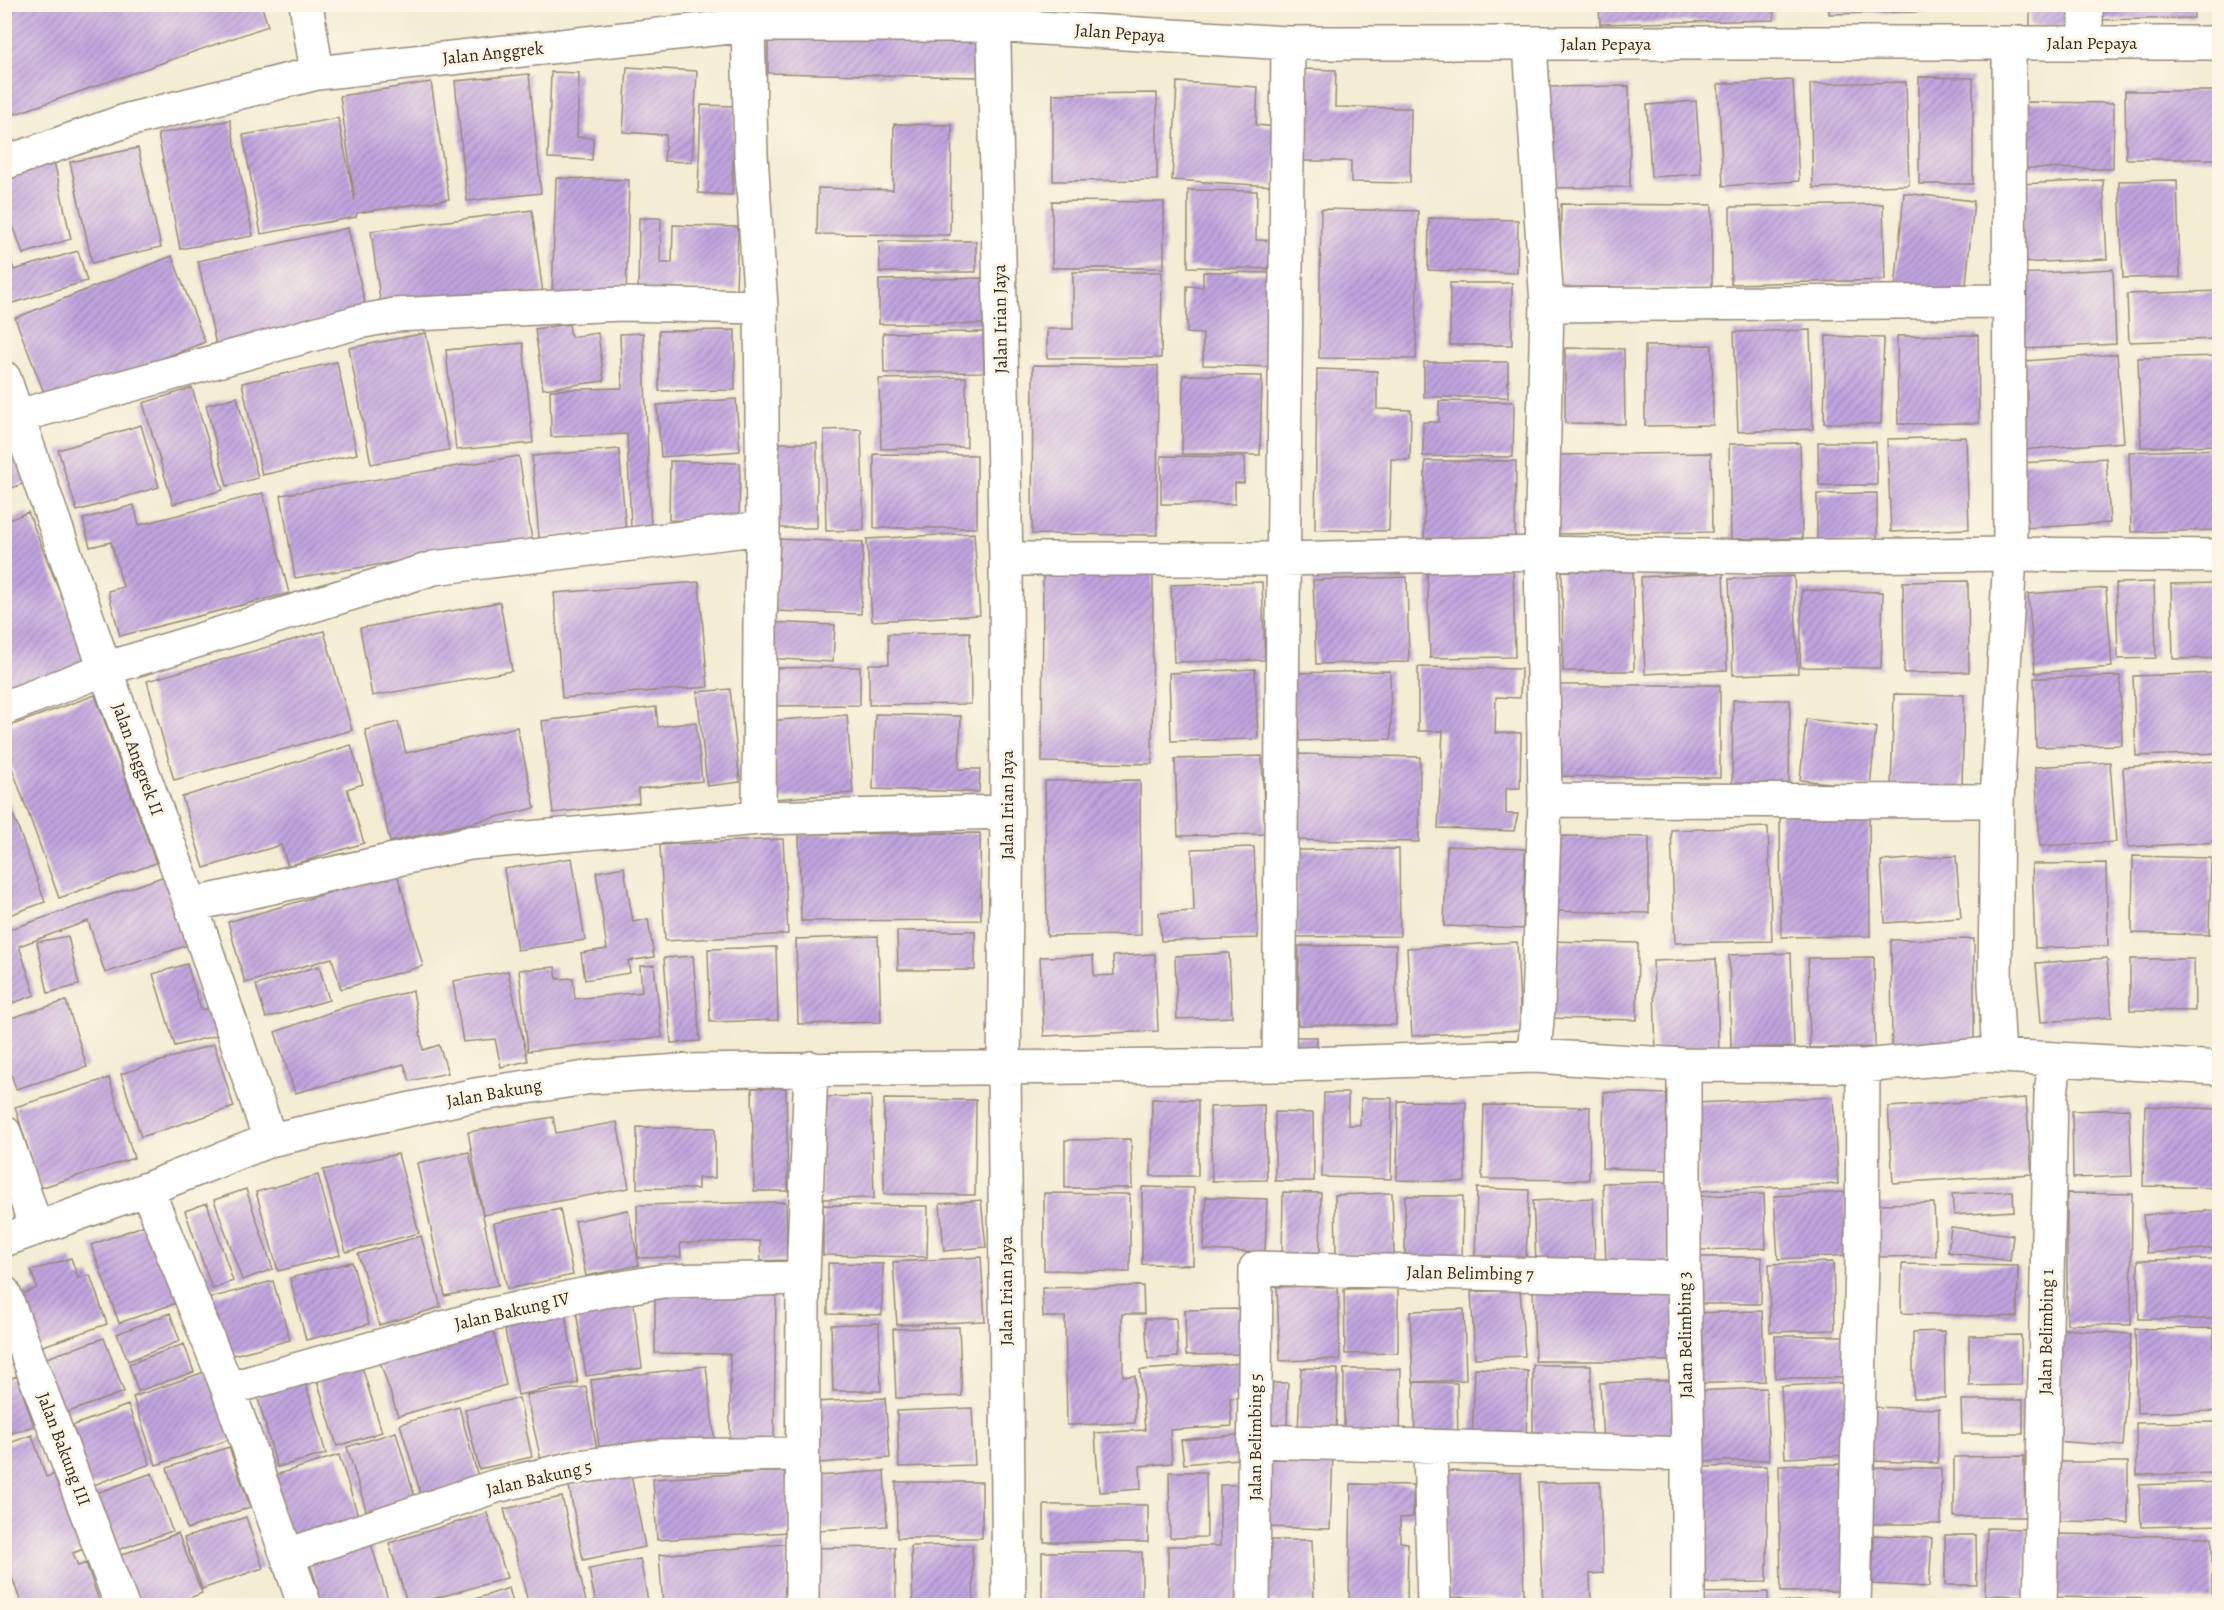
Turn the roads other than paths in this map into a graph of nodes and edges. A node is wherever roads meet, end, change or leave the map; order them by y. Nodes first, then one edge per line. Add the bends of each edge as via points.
1 (306, 4) edge
2 (2086, 4) edge
3 (993, 15) edge
4 (748, 25) junction
5 (1288, 43) junction
6 (2009, 43) junction
7 (2086, 43) junction
8 (2220, 43) edge
9 (1530, 44) junction
10 (317, 73) junction
11 (4, 164) edge
12 (2009, 301) junction
13 (1547, 305) junction
14 (761, 307) junction
15 (4, 378) edge
16 (18, 416) junction
17 (763, 528) junction
18 (1541, 553) junction
19 (2010, 555) junction
20 (2220, 556) edge
21 (1006, 559) junction
22 (1282, 559) junction
23 (105, 669) junction
24 (4, 708) edge
25 (1545, 800) junction
26 (1997, 801) junction
27 (1007, 812) junction
28 (759, 818) junction
29 (191, 905) junction
30 (2000, 1055) junction
31 (1534, 1056) junction
32 (2055, 1059) junction
33 (1279, 1065) junction
34 (1684, 1065) junction
35 (1863, 1066) junction
36 (811, 1068) junction
37 (1004, 1068) junction
38 (2220, 1068) edge
39 (4, 1132) edge
40 (270, 1140) junction
41 (147, 1189) junction
42 (36, 1228) junction
43 (4, 1240) edge
44 (1256, 1268) joint
45 (803, 1278) junction
46 (1684, 1278) junction
47 (4, 1293) edge
48 (228, 1389) junction
49 (1254, 1441) junction
50 (1430, 1446) junction
51 (801, 1454) junction
52 (1688, 1454) junction
53 (288, 1555) junction
54 (122, 1605) edge
55 (305, 1605) edge
56 (801, 1605) edge
57 (1009, 1605) edge
58 (1253, 1605) edge
59 (1434, 1605) edge
60 (1688, 1605) edge
61 (1854, 1605) edge
62 (2040, 1605) edge

1 - 10 street
2 - 7 street
3 - 4 street, Jalan Anggrek
3 - 5 street, Jalan Pepaya
3 - 21 street, Jalan Irian Jaya
4 - 10 street, Jalan Anggrek
4 - 14 street
5 - 9 street, Jalan Pepaya
5 - 22 street
6 - 7 street, Jalan Pepaya
6 - 9 street, Jalan Pepaya
6 - 12 street
7 - 8 street, Jalan Pepaya
9 - 13 street
10 - 11 street, Jalan Anggrek via 128,120
12 - 13 street
12 - 19 street
13 - 18 street
14 - 16 street via 621,304 395,315
14 - 17 street
15 - 16 street, Jalan Anggrek II
16 - 23 street, Jalan Anggrek II
17 - 23 street via 434,568
17 - 28 street
18 - 19 street via 1760,557
18 - 22 street
18 - 25 street
19 - 20 street
19 - 26 street
21 - 22 street
21 - 27 street, Jalan Irian Jaya
22 - 33 street
23 - 24 street
23 - 29 street, Jalan Anggrek II
25 - 26 street
25 - 31 street
26 - 30 street via 1995,984
27 - 28 street
27 - 37 street, Jalan Irian Jaya
28 - 29 street via 470,843
29 - 40 street, Jalan Anggrek II
30 - 32 street, Jalan Bakung
30 - 35 street, Jalan Bakung
31 - 33 street, Jalan Bakung
31 - 34 street, Jalan Bakung
32 - 38 street, Jalan Bakung
32 - 62 street, Jalan Belimbing 1 via 2051,1095
33 - 37 street, Jalan Bakung
34 - 35 street, Jalan Bakung
34 - 46 street, Jalan Belimbing 3
35 - 61 street
36 - 37 street, Jalan Bakung
36 - 40 street, Jalan Bakung via 592,1077 475,1095
36 - 45 street
37 - 57 street, Jalan Irian Jaya
39 - 42 street
40 - 41 street, Jalan Bakung
41 - 42 street, Jalan Bakung
41 - 48 street
42 - 43 street, Jalan Bakung
44 - 46 street, Jalan Belimbing 7
44 - 49 street, Jalan Belimbing 5
45 - 48 street, Jalan Bakung IV via 662,1281 582,1295 489,1315
45 - 51 street
46 - 52 street, Jalan Belimbing 3
47 - 54 street, Jalan Bakung III
48 - 53 street
49 - 50 street
49 - 58 street, Jalan Belimbing 5
50 - 52 street
50 - 59 street
51 - 53 street, Jalan Bakung 5 via 658,1456 578,1467 496,1486
51 - 56 street
52 - 60 street, Jalan Belimbing 3
53 - 55 street

